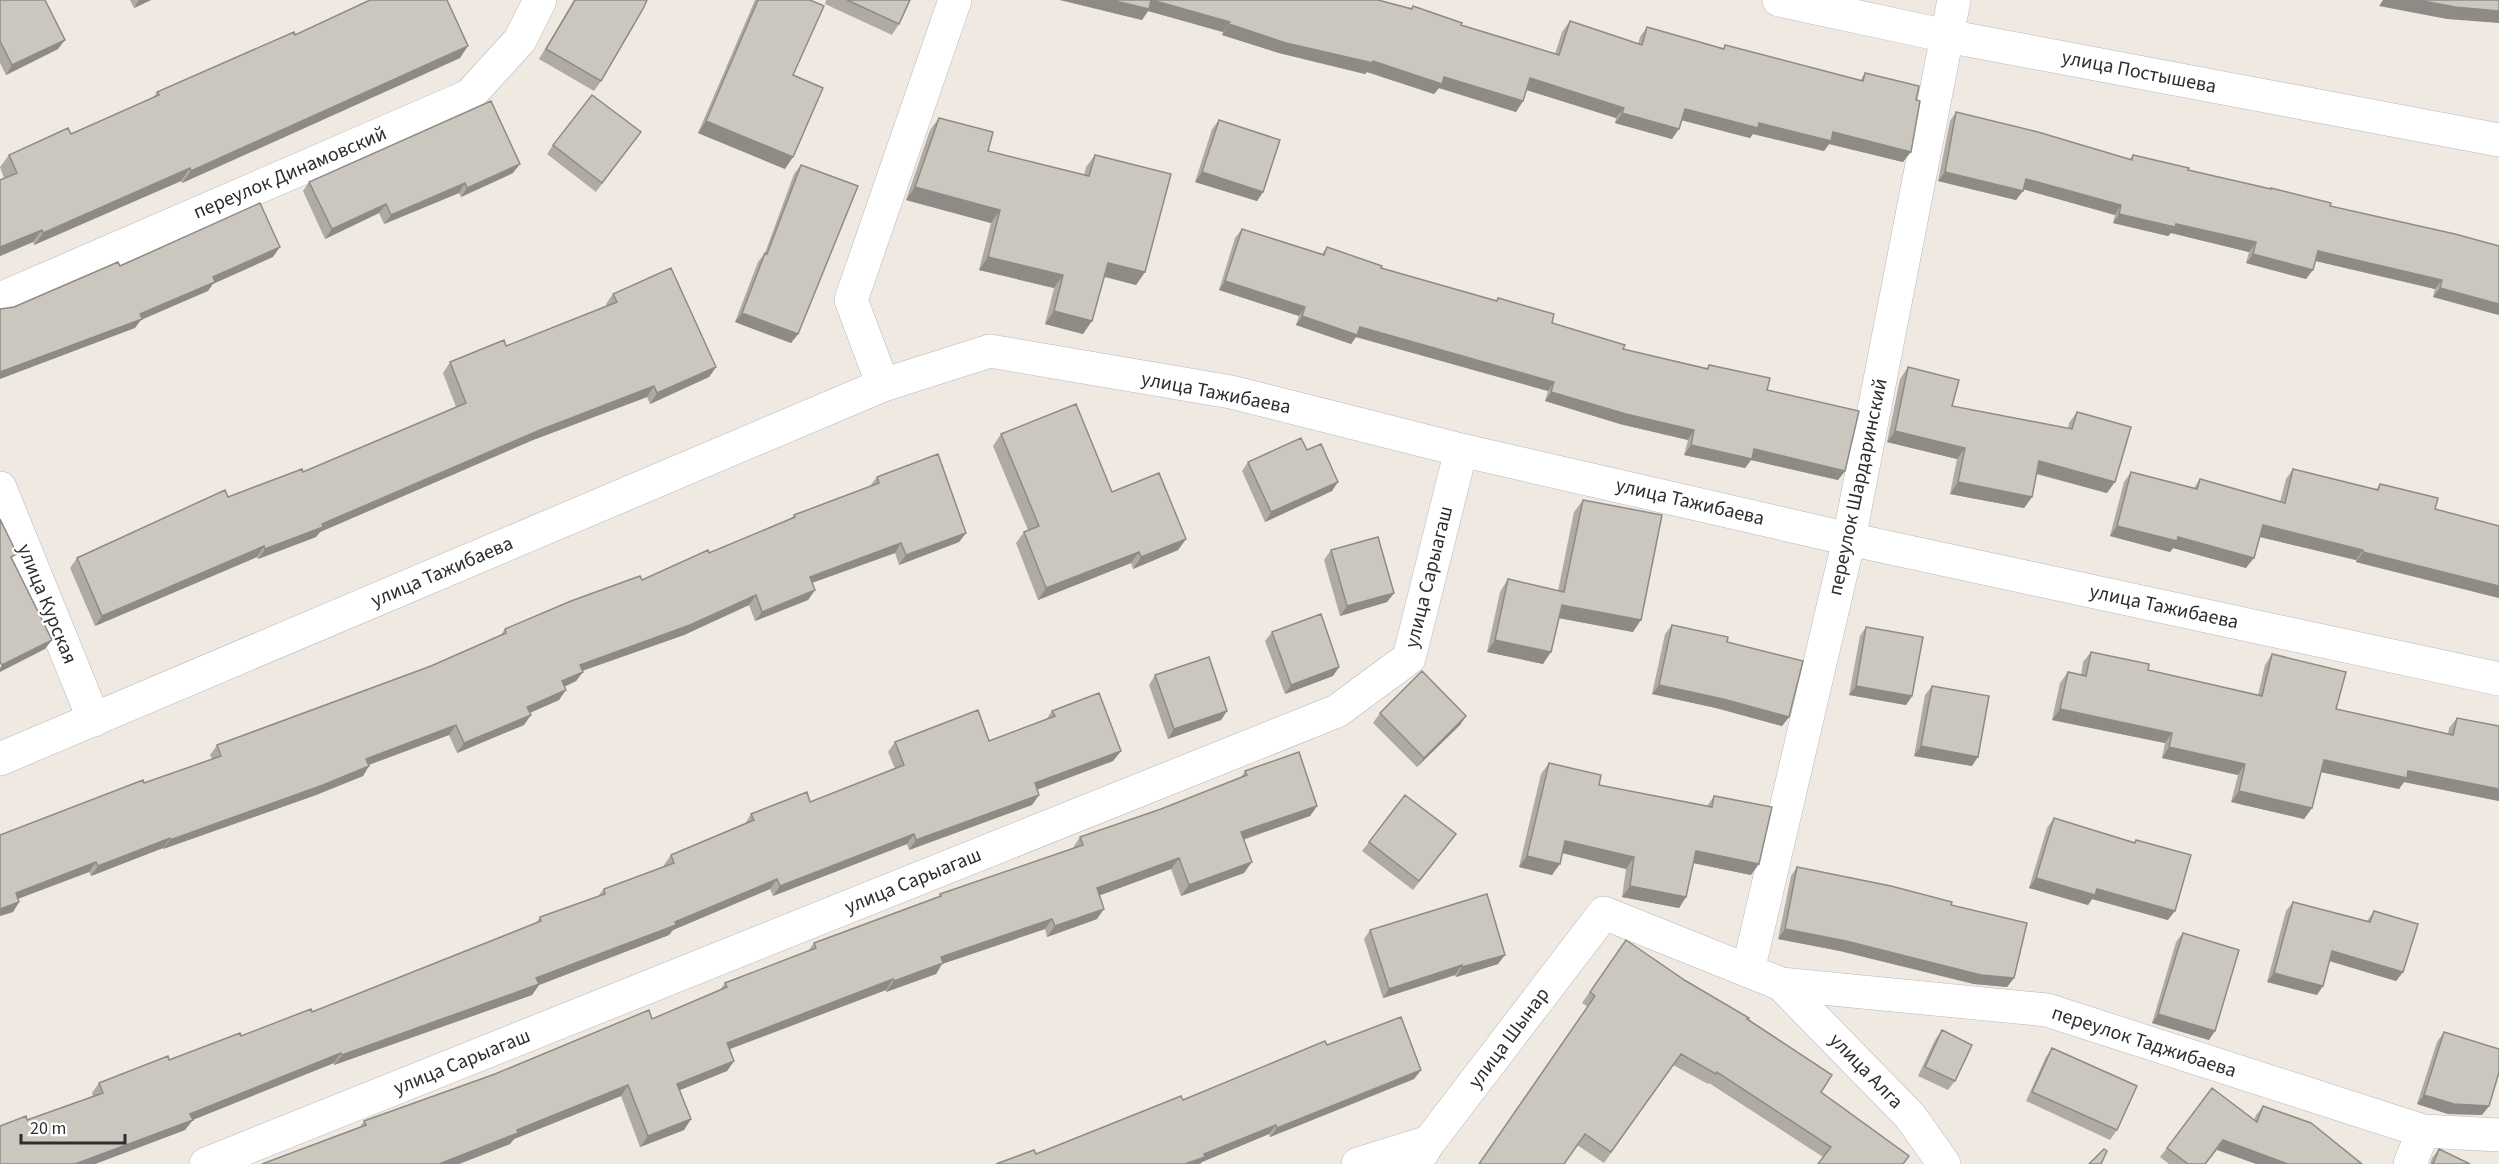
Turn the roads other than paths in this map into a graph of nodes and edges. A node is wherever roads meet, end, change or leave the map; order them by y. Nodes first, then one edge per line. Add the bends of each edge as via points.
1 (540, 0) edge
2 (955, 0) edge
3 (1779, 0) edge
4 (1954, 0) edge
5 (1947, 36) junction
6 (2499, 140) edge
7 (0, 299) edge
8 (883, 385) junction
9 (1461, 450) junction
10 (0, 488) edge
11 (1849, 539) junction
12 (2499, 679) edge
13 (94, 720) junction
14 (0, 759) edge
15 (1748, 971) junction
16 (1781, 984) junction
17 (2423, 1131) junction
18 (2499, 1135) edge
19 (1422, 1153) edge
20 (206, 1164) edge
21 (1358, 1164) edge
22 (1944, 1164) edge
23 (2410, 1164) edge

1 - 7 street, переулок Динамовский via 520,40 469,96
2 - 8 street via 851,300
3 - 5 street, улица Постышева
4 - 5 street, переулок Шардаринский
5 - 6 street, улица Постышева
5 - 11 street, переулок Шардаринский
8 - 9 street, улица Тажибаева via 990,351 1231,393
8 - 13 street, улица Тажибаева
9 - 11 street, улица Тажибаева
9 - 20 street, улица Сарыагаш via 1409,658 1337,711
10 - 13 street, улица Курская
11 - 12 street, улица Тажибаева
11 - 15 street, переулок Шардаринский
13 - 14 street, улица Тажибаева
15 - 16 street
15 - 19 street, улица Шынар via 1604,913
16 - 17 street, переулок Таджибаева via 2047,1010
16 - 22 street, улица Алга via 1910,1116
17 - 18 street, переулок Таджибаева
17 - 23 street
19 - 21 street

